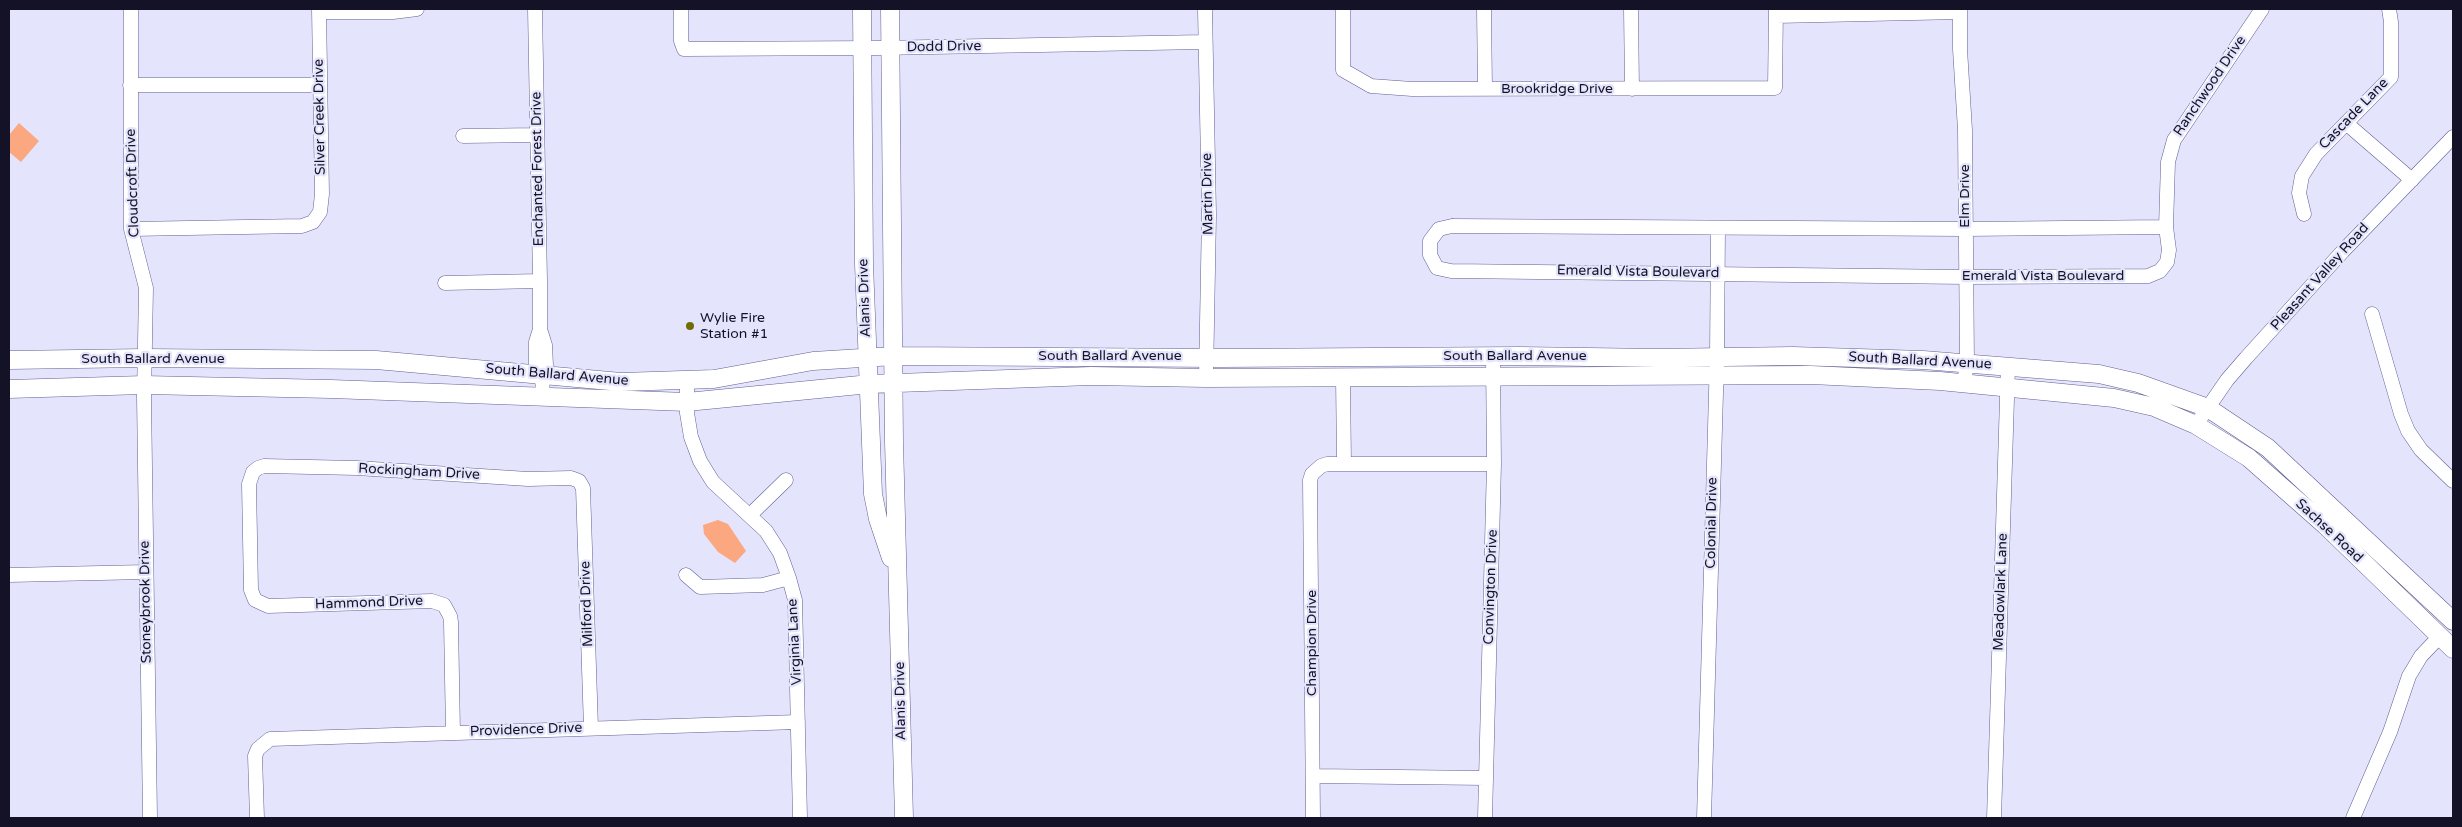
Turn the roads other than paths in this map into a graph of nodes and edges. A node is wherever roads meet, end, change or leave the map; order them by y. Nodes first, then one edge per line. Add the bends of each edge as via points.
1 (131, 9) edge
2 (417, 9) edge
3 (535, 9) edge
4 (681, 9) edge
5 (862, 9) edge
6 (890, 9) edge
7 (1205, 9) edge
8 (1343, 9) edge
9 (1484, 9) edge
10 (1631, 9) edge
11 (2262, 9) edge
12 (2389, 9) edge
13 (319, 10) edge
14 (1960, 10) edge
15 (1776, 12) edge
16 (1204, 42) junction
17 (862, 48) junction
18 (890, 48) junction
19 (320, 84) junction
20 (130, 86) junction
21 (1484, 89) junction
22 (1632, 89) junction
23 (2346, 123) junction
24 (538, 135) junction
25 (463, 136) dead end
26 (2453, 136) edge
27 (2412, 180) junction
28 (2304, 214) dead end
29 (2166, 226) junction
30 (132, 228) junction
31 (1718, 228) junction
32 (1966, 229) junction
33 (1716, 273) junction
34 (1966, 277) junction
35 (540, 281) junction
36 (445, 283) dead end
37 (2372, 314) dead end
38 (894, 356) junction
39 (1492, 356) junction
40 (866, 357) junction
41 (1207, 357) junction
42 (1717, 357) junction
43 (145, 358) junction
44 (9, 360) edge
45 (1967, 363) junction
46 (2008, 366) junction
47 (542, 373) junction
48 (1492, 376) junction
49 (1716, 376) junction
50 (1343, 377) junction
51 (1206, 378) junction
52 (687, 380) junction
53 (894, 383) junction
54 (870, 384) junction
55 (1964, 384) junction
56 (144, 385) junction
57 (9, 388) edge
58 (2006, 388) junction
59 (543, 398) junction
60 (687, 402) junction
61 (2208, 408) junction
62 (2196, 425) junction
63 (1344, 464) junction
64 (1494, 464) junction
65 (786, 480) dead end
66 (579, 481) joint
67 (2453, 481) edge
68 (750, 515) junction
69 (146, 572) junction
70 (9, 575) edge
71 (686, 575) dead end
72 (789, 578) junction
73 (898, 583) junction
74 (255, 600) joint
75 (2453, 621) edge
76 (2440, 636) junction
77 (2453, 649) edge
78 (798, 722) junction
79 (591, 728) junction
80 (453, 733) junction
81 (1313, 776) junction
82 (1486, 778) junction
83 (150, 818) edge
84 (256, 818) edge
85 (800, 818) edge
86 (904, 818) edge
87 (1313, 818) edge
88 (1485, 818) edge
89 (1704, 818) edge
90 (1994, 818) edge
91 (2353, 818) edge

1 - 20 street, Cloudcroft Drive
2 - 13 street via 393,12
3 - 24 street, Enchanted Forest Drive
4 - 17 street, Dodd Drive via 680,41 684,49
5 - 17 main road, Alanis Drive
6 - 18 main road, Alanis Drive
7 - 16 street, Martin Drive
8 - 21 street, Brookridge Drive via 1343,70 1371,86
9 - 21 street
10 - 22 street
11 - 29 street, Ranchwood Drive via 2174,140 2168,162
12 - 23 street, Cascade Lane via 2391,78
13 - 19 street, Silver Creek Drive
14 - 15 street
14 - 32 street, Elm Drive
15 - 22 street, Brookridge Drive via 1775,88
16 - 18 street, Dodd Drive
16 - 41 street, Martin Drive
17 - 18 street, Dodd Drive
17 - 40 main road, Alanis Drive
18 - 38 main road, Alanis Drive
19 - 20 street
19 - 30 street, Silver Creek Drive via 322,194 320,212 313,222 302,226
20 - 30 street, Cloudcroft Drive
21 - 22 street, Brookridge Drive
23 - 27 street
23 - 28 street, Cascade Lane via 2316,154 2302,176 2299,194
24 - 25 street
24 - 35 street, Enchanted Forest Drive
26 - 27 street, Pleasant Valley Road
27 - 61 street, Pleasant Valley Road via 2246,358
29 - 32 street, Emerald Vista Boulevard
29 - 34 street, Emerald Vista Boulevard via 2167,262 2160,271 2148,276
30 - 43 street, Cloudcroft Drive via 146,288
31 - 32 street, Emerald Vista Boulevard
31 - 33 street, Colonial Drive
31 - 33 street, Emerald Vista Boulevard via 1452,226 1439,229 1430,241 1430,255 1437,268 1451,271
32 - 34 street, Elm Drive
33 - 34 street, Emerald Vista Boulevard
33 - 42 street, Colonial Drive
34 - 45 street, Elm Drive
35 - 36 street
35 - 47 street, Enchanted Forest Drive via 540,329 546,345 546,365
37 - 67 street via 2400,414 2408,431 2421,450
38 - 40 main road, South Ballard Avenue
38 - 41 main road, South Ballard Avenue
38 - 53 main road, Alanis Drive
39 - 41 main road, South Ballard Avenue
39 - 42 main road, South Ballard Avenue
39 - 48 street, Convington Drive
40 - 52 main road, South Ballard Avenue via 813,361 714,379
40 - 54 main road, Alanis Drive
41 - 51 street, Martin Drive
42 - 45 main road, South Ballard Avenue via 1793,356
42 - 49 street, Colonial Drive
43 - 44 main road, South Ballard Avenue
43 - 47 main road, South Ballard Avenue via 376,360
43 - 56 street, Cloudcroft Drive
45 - 46 main road, South Ballard Avenue
45 - 55 street, Elm Drive
46 - 58 street, Meadowlark Lane
46 - 61 main road, South Ballard Avenue via 2098,374 2138,383
47 - 52 main road, South Ballard Avenue via 621,382
47 - 59 street, Enchanted Forest Drive
48 - 49 main road, South Ballard Avenue
48 - 50 main road, South Ballard Avenue
48 - 64 street, Convington Drive
49 - 55 main road, South Ballard Avenue via 1812,375
49 - 89 street, Colonial Drive
50 - 51 main road, South Ballard Avenue
50 - 63 street
51 - 53 main road, South Ballard Avenue via 1091,376
52 - 60 street, Virginia Lane
53 - 54 main road, South Ballard Avenue
53 - 73 main road, Alanis Drive
54 - 60 main road, South Ballard Avenue
54 - 73 main road, Alanis Drive via 874,494 878,519
55 - 58 main road, South Ballard Avenue
56 - 57 main road, South Ballard Avenue
56 - 59 main road, South Ballard Avenue
56 - 69 street, Stoneybrook Drive
58 - 62 main road, South Ballard Avenue via 2114,398 2154,407
58 - 90 street, Meadowlark Lane
59 - 60 main road, South Ballard Avenue
60 - 68 street, Virginia Lane via 691,437 700,461 713,482
61 - 62 street, Pleasant Valley Road
61 - 75 main road, Sachse Road via 2268,448
62 - 76 main road, Sachse Road via 2249,458 2328,528
63 - 64 street
63 - 81 street, Champion Drive via 1327,464 1316,469 1310,480
64 - 82 street, Convington Drive
65 - 68 street
66 - 74 street, Rockingham Drive via 571,478 357,468 258,468 249,484 251,590
66 - 79 street, Milford Drive via 583,493
68 - 72 street, Virginia Lane via 766,531 780,553
69 - 70 street
69 - 83 street, Stoneybrook Drive
71 - 72 street via 700,587 764,586
72 - 78 street, Virginia Lane via 794,600
73 - 86 main road, Alanis Drive
74 - 80 street, Hammond Drive via 268,606 432,601 444,605 451,622
76 - 77 main road, Sachse Road
76 - 91 street via 2421,656 2409,676 2390,732
78 - 79 street, Providence Drive
78 - 85 street, Virginia Lane
79 - 80 street, Providence Drive
80 - 84 street, Providence Drive via 270,739 255,756
81 - 82 street
81 - 87 street, Champion Drive
82 - 88 street, Convington Drive

